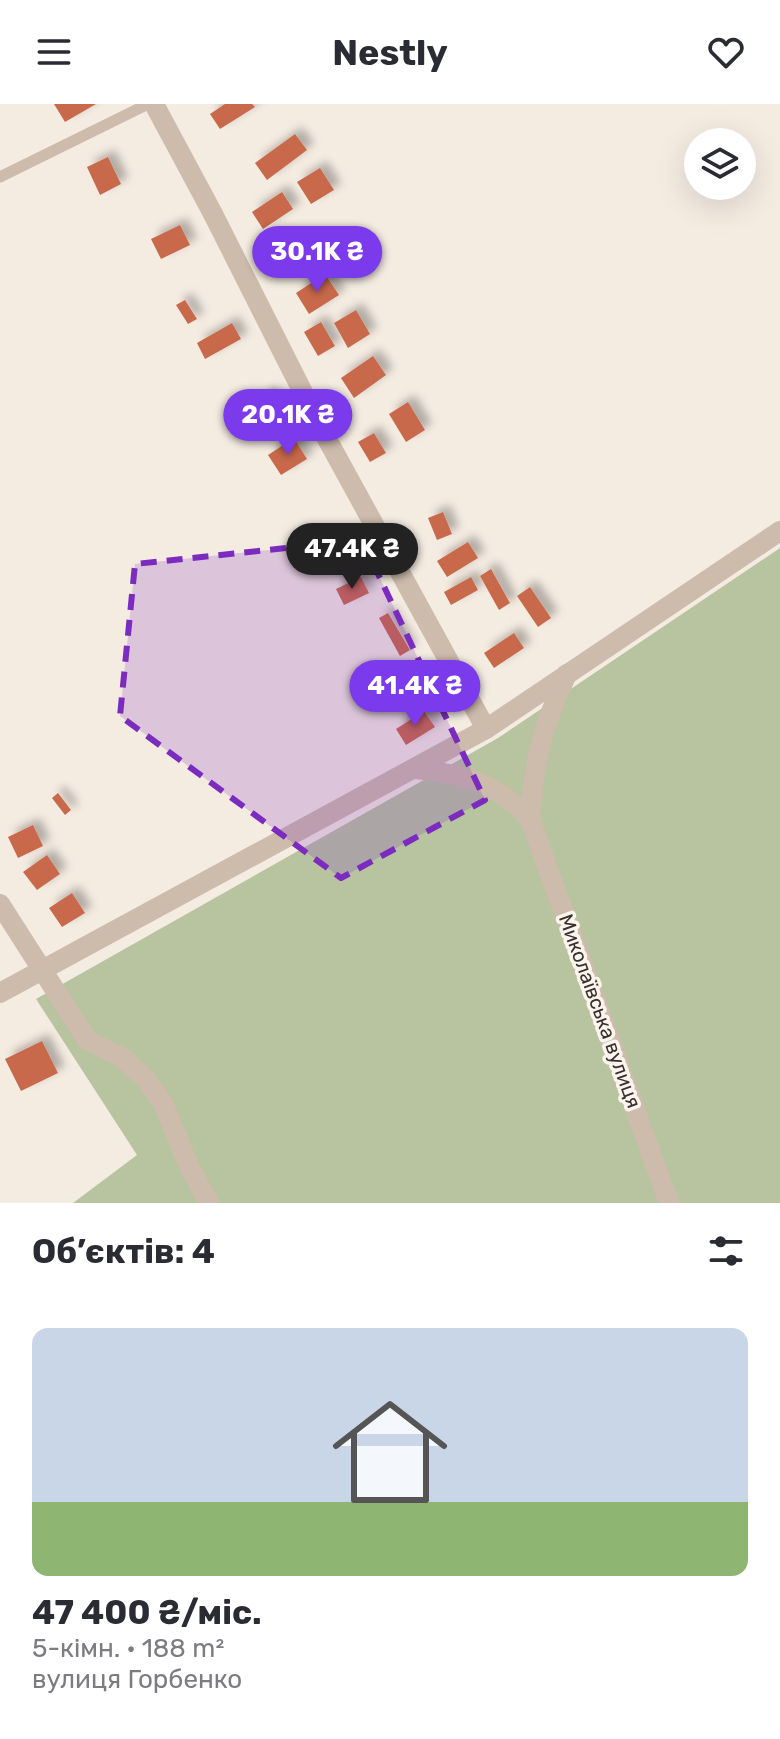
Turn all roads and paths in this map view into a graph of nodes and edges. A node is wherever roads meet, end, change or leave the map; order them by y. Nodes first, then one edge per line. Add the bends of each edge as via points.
1 (151, 104) edge
2 (0, 177) edge
3 (780, 531) edge
4 (567, 674) junction
5 (486, 729) junction
6 (415, 769) junction
7 (530, 819) junction
8 (0, 904) edge
9 (42, 968) junction
10 (0, 993) edge
11 (209, 1203) edge
12 (669, 1203) edge

1 - 2 lane
1 - 5 street
3 - 4 street
4 - 5 street
4 - 7 street, Миколаївська вулиця via 539,747
5 - 6 street
6 - 7 street via 486,784
6 - 9 street
7 - 12 street, Миколаївська вулиця
8 - 9 street
9 - 10 street
9 - 11 street via 87,1040 123,1058 146,1079 163,1103

